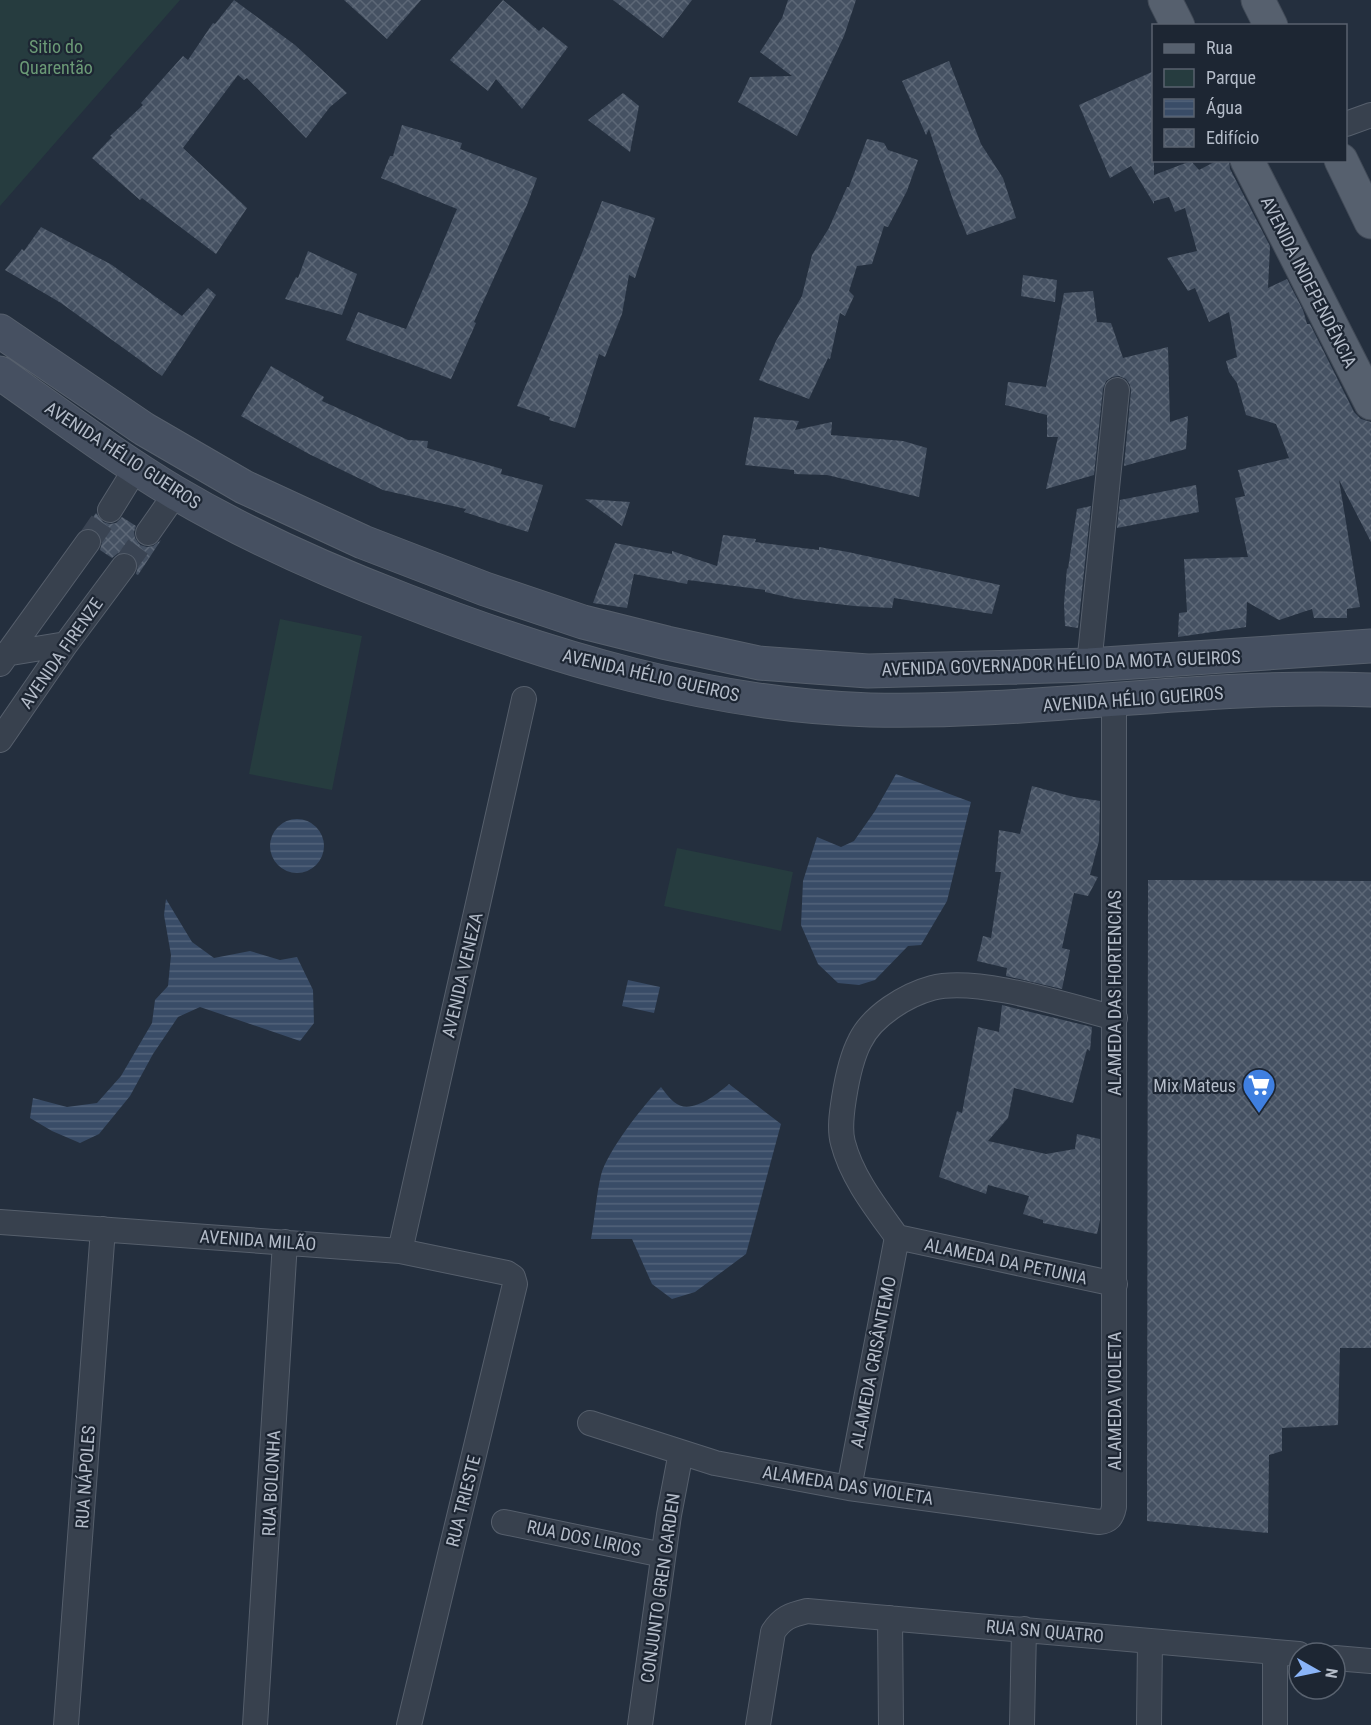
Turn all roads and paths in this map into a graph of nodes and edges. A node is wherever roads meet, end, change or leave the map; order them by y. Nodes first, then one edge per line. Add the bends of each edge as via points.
1 (1165, 0) edge
2 (1258, 0) edge
3 (1177, 24) edge
4 (1270, 24) edge
5 (1371, 114) edge
6 (1347, 124) edge
7 (1248, 162) edge
8 (1342, 162) edge
9 (1371, 222) edge
10 (0, 331) edge
11 (0, 373) edge
12 (1117, 390) dead end
13 (1371, 403) edge
14 (136, 468) junction
15 (176, 493) junction
16 (110, 510) tunnel mouth
17 (148, 533) tunnel mouth
18 (88, 542) tunnel mouth
19 (124, 566) tunnel mouth
20 (66, 644) junction
21 (1371, 646) edge
22 (3, 659) edge
23 (1089, 665) junction
24 (1371, 690) edge
25 (524, 699) dead end
26 (1114, 701) junction
27 (0, 740) edge
28 (1115, 1018) junction
29 (0, 1222) edge
30 (103, 1229) junction
31 (897, 1237) junction
32 (285, 1242) junction
33 (400, 1251) junction
34 (513, 1277) joint
35 (1115, 1284) junction
36 (590, 1423) dead end
37 (681, 1452) junction
38 (849, 1488) junction
39 (1111, 1517) joint
40 (504, 1522) dead end
41 (663, 1555) junction
42 (890, 1618) junction
43 (1024, 1629) junction
44 (1150, 1641) junction
45 (1287, 1653) edge
46 (1347, 1659) edge
47 (1371, 1661) edge
48 (66, 1725) edge
49 (255, 1725) edge
50 (409, 1725) edge
51 (640, 1725) edge
52 (758, 1725) edge
53 (891, 1725) edge
54 (1023, 1725) edge
55 (1149, 1725) edge
56 (1275, 1725) edge

1 - 3 main road
2 - 4 main road
5 - 6 street
7 - 13 main road, AVENIDA INDEPENDÊNCIA
8 - 9 main road
10 - 23 main road, AVENIDA GOVERNADOR HÉLIO DA MOTA GUEIROS via 144,429 244,487 363,542 485,590 583,622 759,663 868,671
11 - 14 main road, AVENIDA HÉLIO GUEIROS
12 - 23 street
14 - 15 main road, AVENIDA HÉLIO GUEIROS
14 - 16 street
15 - 17 street
15 - 26 main road, AVENIDA HÉLIO GUEIROS via 333,573 445,616 536,647 712,692 794,705 868,710 955,710
18 - 22 street
19 - 20 street, AVENIDA FIRENZE
20 - 22 street
20 - 27 street, AVENIDA FIRENZE
21 - 23 main road, AVENIDA GOVERNADOR HÉLIO DA MOTA GUEIROS
24 - 26 main road, AVENIDA HÉLIO GUEIROS via 1274,689
25 - 33 street, AVENIDA VENEZA
26 - 28 street, ALAMEDA DAS HORTENCIAS
28 - 31 street via 1002,990 962,986 932,988 905,999 878,1018 860,1040 847,1075 842,1142 860,1181
28 - 35 street, ALAMEDA DAS HORTENCIAS
29 - 30 street, AVENIDA MILÃO
30 - 32 street, AVENIDA MILÃO
30 - 48 street, RUA NÁPOLES
31 - 35 street, ALAMEDA DA PETUNIA
31 - 38 street, ALAMEDA CRISÂNTEMO
32 - 33 street, AVENIDA MILÃO
32 - 49 street, RUA BOLONHA
33 - 34 street, AVENIDA MILÃO
34 - 50 street, RUA TRIESTE via 515,1284
35 - 39 street, ALAMEDA VIOLETA
36 - 37 street, ALAMEDA DAS VIOLETA
37 - 38 street, ALAMEDA DAS VIOLETA via 715,1463
37 - 41 street, CONJUNTO GREN GARDEN
38 - 39 street, ALAMEDA DAS VIOLETA via 1099,1522
40 - 41 street, RUA DOS LIRIOS
41 - 51 street, CONJUNTO GREN GARDEN
42 - 43 street, RUA SN QUATRO
42 - 52 street, RUA SN QUATRO via 807,1611 781,1620 773,1632
42 - 53 street
43 - 44 street, RUA SN QUATRO
43 - 54 street
44 - 45 street, RUA SN QUATRO
44 - 55 street
45 - 56 street
46 - 47 street

